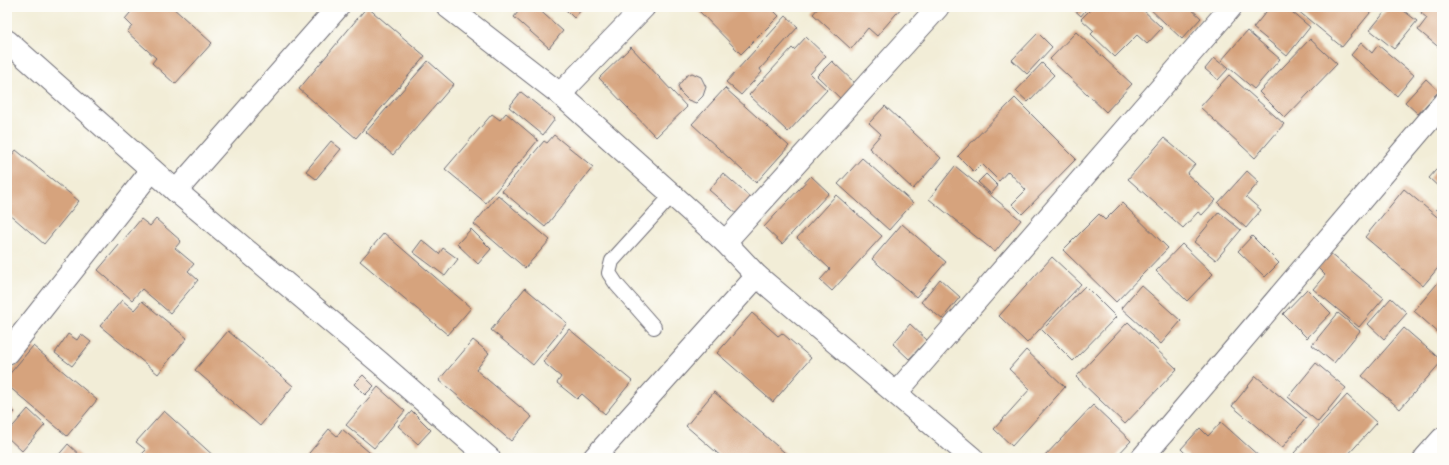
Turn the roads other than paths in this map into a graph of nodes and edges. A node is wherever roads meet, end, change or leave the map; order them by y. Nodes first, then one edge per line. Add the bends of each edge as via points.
1 (338, 7) edge
2 (448, 7) edge
3 (644, 7) edge
4 (938, 7) edge
5 (1231, 7) edge
6 (7, 41) edge
7 (560, 94) junction
8 (1442, 105) edge
9 (152, 170) junction
10 (176, 191) junction
11 (672, 194) junction
12 (725, 242) junction
13 (757, 276) junction
14 (654, 327) dead end
15 (7, 353) edge
16 (896, 394) junction
17 (1442, 439) edge
18 (489, 458) edge
19 (594, 458) edge
20 (972, 458) edge
21 (1142, 458) edge
22 (1425, 458) edge

1 - 10 street
2 - 7 street
3 - 7 street
4 - 12 street
5 - 16 street
6 - 9 street
7 - 11 street
8 - 21 street
9 - 10 street
9 - 15 street
10 - 18 street
11 - 12 street
11 - 14 lane via 612,261 609,274
12 - 13 street
13 - 16 street
13 - 19 street
16 - 20 street
17 - 22 street

